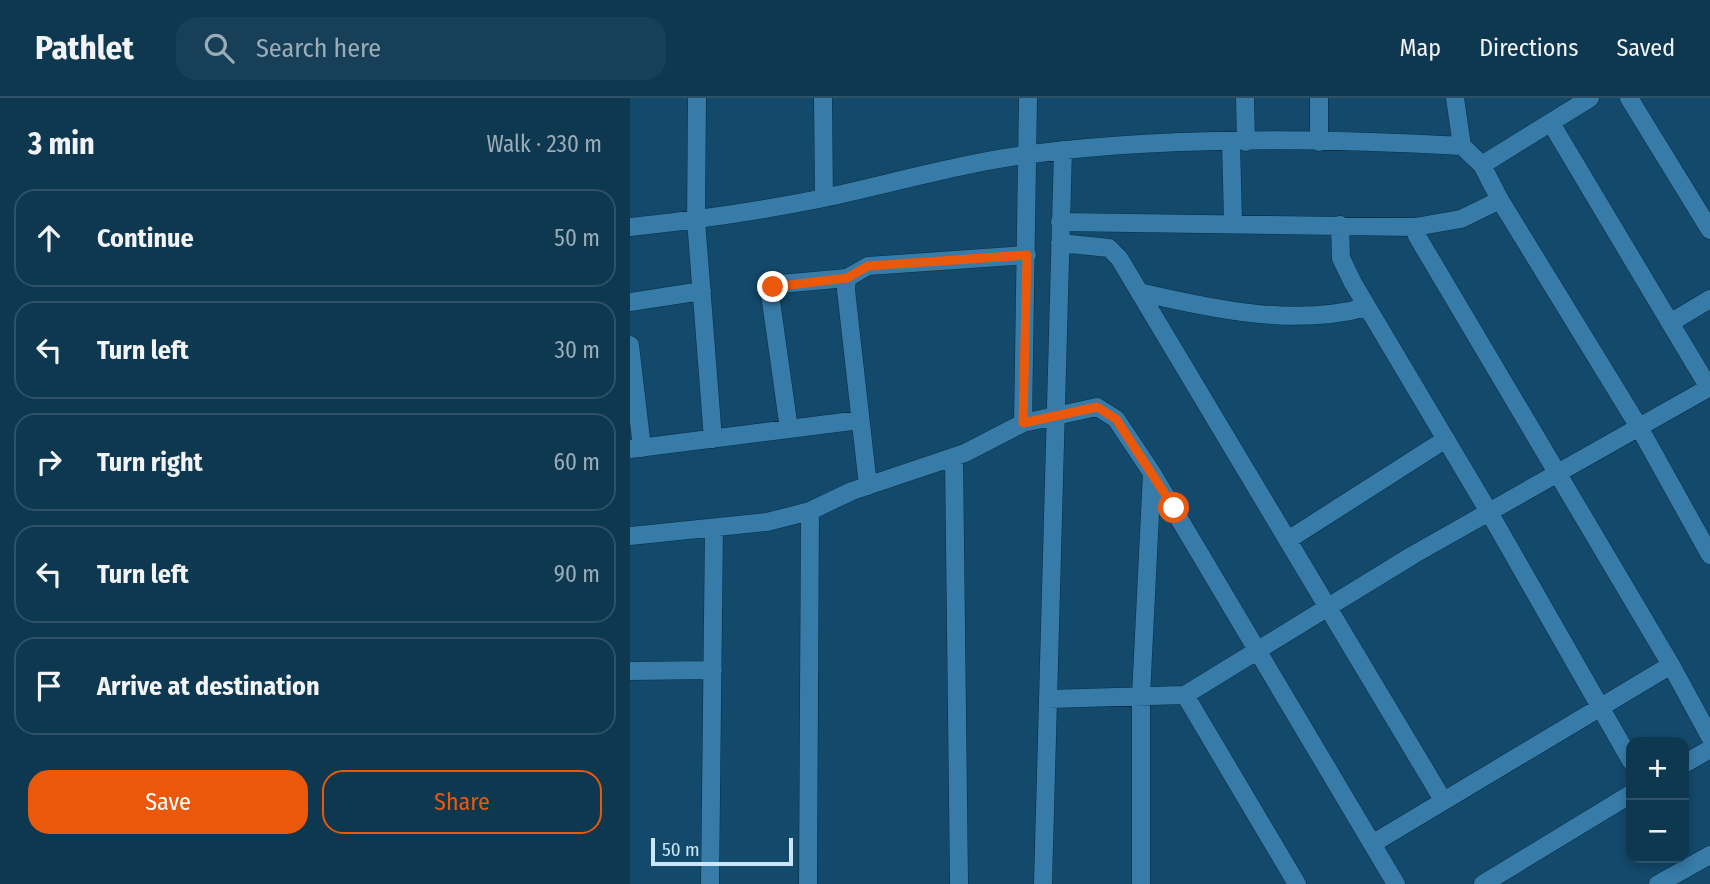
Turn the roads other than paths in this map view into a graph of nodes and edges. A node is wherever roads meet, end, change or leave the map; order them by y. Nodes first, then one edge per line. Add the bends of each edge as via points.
1 (696, 98) edge
2 (823, 98) edge
3 (1028, 98) edge
4 (1245, 98) edge
5 (1319, 98) edge
6 (1455, 98) edge
7 (1590, 98) edge
8 (1629, 98) edge
9 (1550, 123) junction
10 (1239, 142) junction
11 (1319, 142) junction
12 (1462, 146) junction
13 (1063, 150) junction
14 (1029, 154) junction
15 (1482, 165) junction
16 (824, 198) junction
17 (1500, 200) junction
18 (696, 220) junction
19 (1060, 222) junction
20 (1233, 222) junction
21 (1340, 225) junction
22 (630, 227) edge
23 (1415, 227) junction
24 (1710, 230) edge
25 (1060, 243) junction
26 (1027, 255) junction
27 (847, 278) junction
28 (702, 291) junction
29 (1139, 292) junction
30 (1710, 299) edge
31 (630, 302) edge
32 (1367, 307) junction
33 (1670, 323) junction
34 (630, 345) edge
35 (1709, 387) edge
36 (1056, 413) junction
37 (860, 420) junction
38 (1023, 423) junction
39 (1639, 427) junction
40 (789, 429) junction
41 (713, 439) junction
42 (1447, 439) junction
43 (636, 448) edge
44 (954, 457) junction
45 (1152, 473) junction
46 (1556, 474) junction
47 (868, 486) junction
48 (810, 511) junction
49 (1489, 512) junction
50 (714, 528) junction
51 (630, 537) edge
52 (1288, 540) junction
53 (1710, 555) edge
54 (1328, 608) junction
55 (1256, 652) junction
56 (1671, 665) junction
57 (713, 670) junction
58 (630, 671) edge
59 (1185, 695) junction
60 (1141, 696) junction
61 (1048, 699) junction
62 (1602, 706) junction
63 (1710, 737) edge
64 (1710, 749) edge
65 (1626, 752) edge
66 (1689, 761) edge
67 (1626, 796) edge
68 (1443, 800) junction
69 (1372, 844) junction
70 (1710, 855) edge
71 (1507, 878) edge
72 (1289, 881) edge
73 (710, 884) edge
74 (808, 884) edge
75 (959, 884) edge
76 (1043, 884) edge
77 (1141, 884) edge
78 (1396, 884) edge
79 (1483, 884) edge
80 (1658, 884) edge

1 - 18 street
2 - 16 street
3 - 14 street
4 - 10 street
5 - 11 street
6 - 12 street
7 - 9 street
8 - 24 street
9 - 15 street
9 - 33 street
10 - 11 street
10 - 13 street
10 - 20 street
11 - 12 street
12 - 15 street
13 - 14 street
13 - 19 street
14 - 16 street
14 - 26 street
15 - 17 street
16 - 18 street
17 - 23 street via 1461,219
17 - 39 street
18 - 22 street
18 - 28 street
19 - 20 street
19 - 25 street
20 - 21 street
21 - 23 street
21 - 32 street via 1341,258
23 - 46 street
25 - 29 street via 1109,248
25 - 36 street
26 - 27 street via 868,266
26 - 38 street
27 - 37 street
27 - 40 street via 780,284 770,294
28 - 31 street
28 - 41 street
29 - 32 street via 1219,311 1335,316
29 - 52 street
30 - 33 street
32 - 42 street
33 - 35 street
34 - 43 street
35 - 39 street
36 - 38 street
36 - 45 street via 1097,407 1116,419
36 - 61 street
37 - 40 street
37 - 47 street
38 - 44 street
39 - 46 street
39 - 53 street
40 - 41 street
41 - 43 street
42 - 49 street
42 - 52 street
44 - 47 street
44 - 75 street
45 - 55 street
45 - 60 street
46 - 49 street
46 - 56 street
47 - 48 street
48 - 50 street via 768,522
48 - 74 street
49 - 54 street
49 - 62 street
50 - 51 street
50 - 57 street
52 - 54 street
54 - 55 street
54 - 68 street
55 - 59 street
55 - 69 street
56 - 62 street
56 - 63 street
57 - 58 street
57 - 73 street
59 - 60 street
59 - 72 street
60 - 61 street
60 - 77 street
61 - 76 street
62 - 65 street
62 - 68 street
64 - 66 street
67 - 71 street
68 - 69 street
69 - 78 street
70 - 80 street
71 - 79 street

